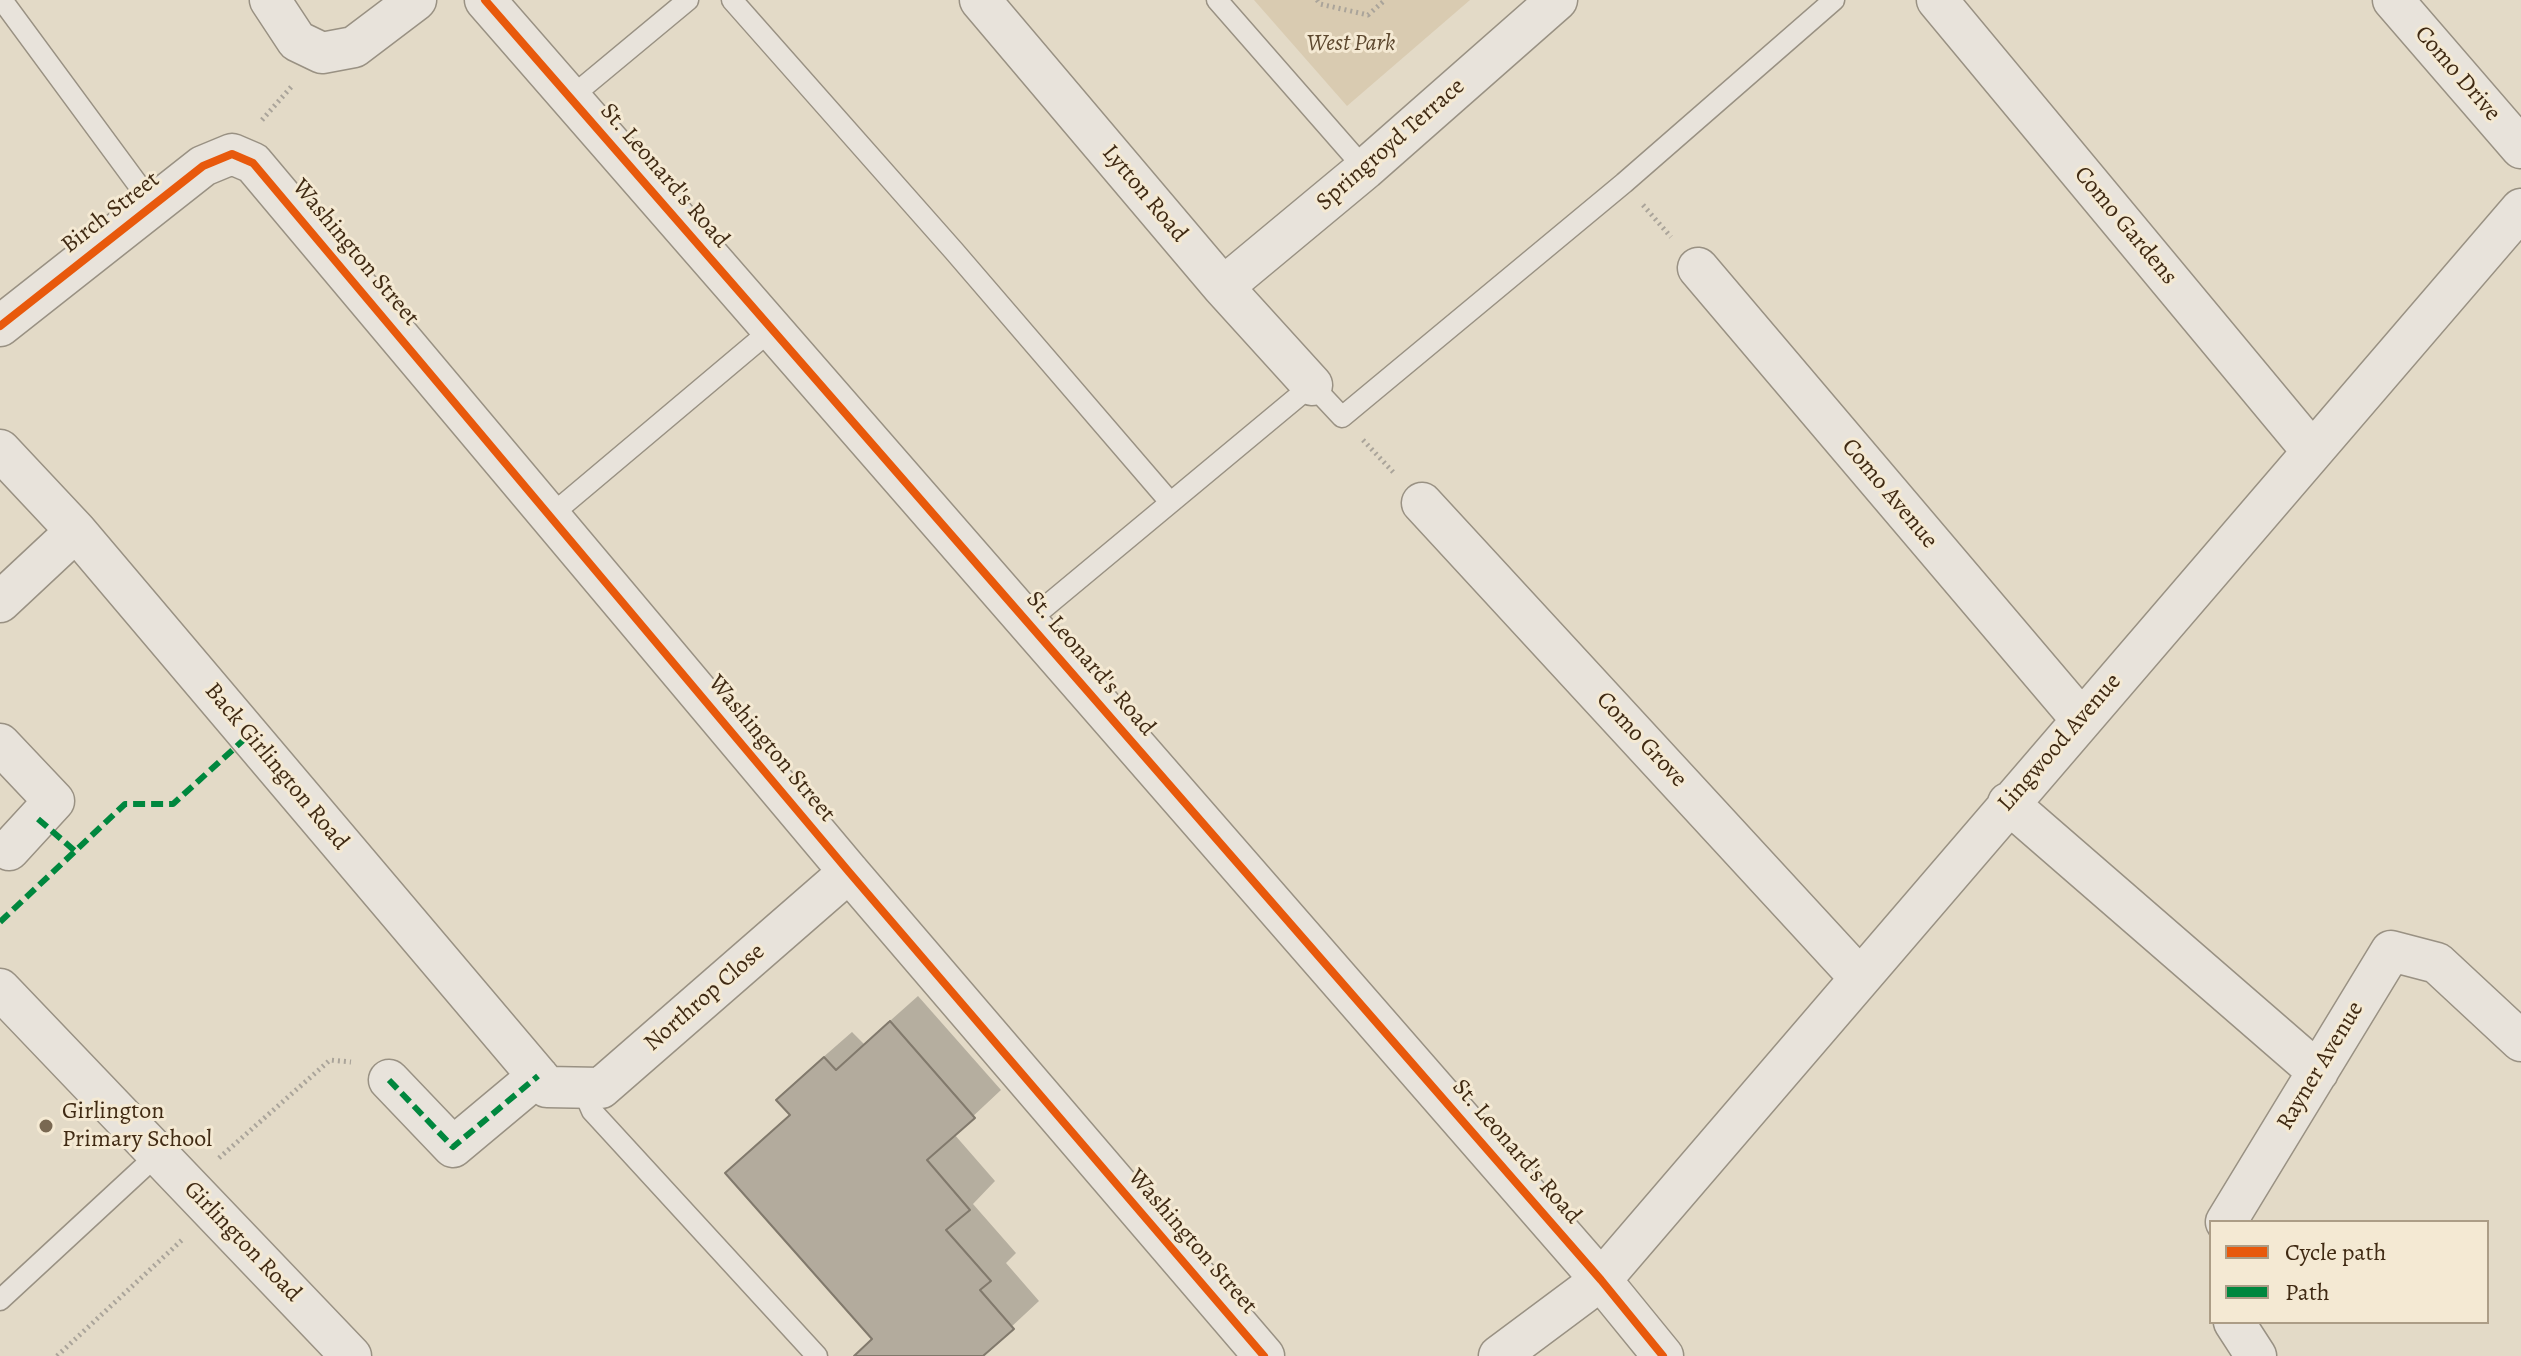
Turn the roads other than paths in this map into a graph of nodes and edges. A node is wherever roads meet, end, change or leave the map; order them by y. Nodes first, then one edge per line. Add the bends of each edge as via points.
1 (2, 0) edge
2 (270, 0) edge
3 (416, 0) edge
4 (485, 0) edge
5 (688, 0) edge
6 (732, 0) edge
7 (980, 0) edge
8 (1217, 0) edge
9 (1557, 0) edge
10 (1834, 0) edge
11 (1937, 0) edge
12 (2393, 0) edge
13 (570, 98) junction
14 (2521, 148) edge
15 (243, 158) joint
16 (1365, 169) junction
17 (153, 205) junction
18 (2521, 209) edge
19 (1698, 268) road end
20 (1223, 287) junction
21 (0, 326) edge
22 (771, 330) junction
23 (1312, 385) junction
24 (0, 450) edge
25 (2312, 451) junction
26 (1170, 502) junction
27 (1422, 503) road end
28 (550, 516) junction
29 (76, 531) junction
30 (0, 602) edge
31 (1027, 622) junction
32 (2081, 719) junction
33 (0, 744) edge
34 (2008, 803) junction
35 (9, 850) dead end
36 (849, 872) junction
37 (1860, 978) junction
38 (0, 989) edge
39 (2521, 1041) edge
40 (2318, 1072) junction
41 (389, 1080) road end
42 (556, 1084) junction
43 (158, 1154) junction
44 (2227, 1220) edge
45 (1601, 1280) junction
46 (0, 1300) edge
47 (2235, 1324) edge
48 (351, 1356) edge
49 (817, 1356) edge
50 (1264, 1356) edge
51 (1499, 1356) edge
52 (1663, 1356) edge
53 (2256, 1356) edge

1 - 17 lane
2 - 3 street via 310,47 354,47
4 - 13 street, St. Leonard's Road
5 - 13 lane
6 - 26 lane
7 - 20 street, Lytton Road
8 - 16 lane
9 - 16 street, Springroyd Terrace
10 - 23 lane via 1342,417
11 - 25 street, Como Gardens
12 - 14 street, Como Drive
13 - 22 street, St. Leonard's Road
15 - 17 street, Birch Street via 203,166
15 - 28 street, Washington Street
16 - 20 street, Springroyd Terrace
17 - 21 street, Birch Street
18 - 25 street, Lingwood Avenue
19 - 32 street, Como Avenue
20 - 23 street, Lytton Road
22 - 28 lane
22 - 31 street, St. Leonard's Road
23 - 26 lane
24 - 29 street, Back Girlington Road
25 - 32 street, Lingwood Avenue
26 - 31 lane
27 - 37 street, Como Grove
28 - 36 street, Washington Street
29 - 30 street
29 - 42 street, Back Girlington Road
31 - 45 street, St. Leonard's Road
32 - 34 street, Lingwood Avenue
33 - 35 street via 54,801
34 - 37 street, Lingwood Avenue
34 - 40 street
36 - 42 street, Northrop Close via 601,1088
36 - 50 street, Washington Street
37 - 45 street, Lingwood Avenue
38 - 43 street, Girlington Road
39 - 40 street, Rayner Avenue via 2437,963 2391,951
40 - 44 street, Rayner Avenue
41 - 42 street, Northrop Close via 453,1147
42 - 49 lane via 592,1111
43 - 46 lane
43 - 48 street, Girlington Road
45 - 51 street, Lingwood Avenue
45 - 52 street, St. Leonard's Road
47 - 53 street

